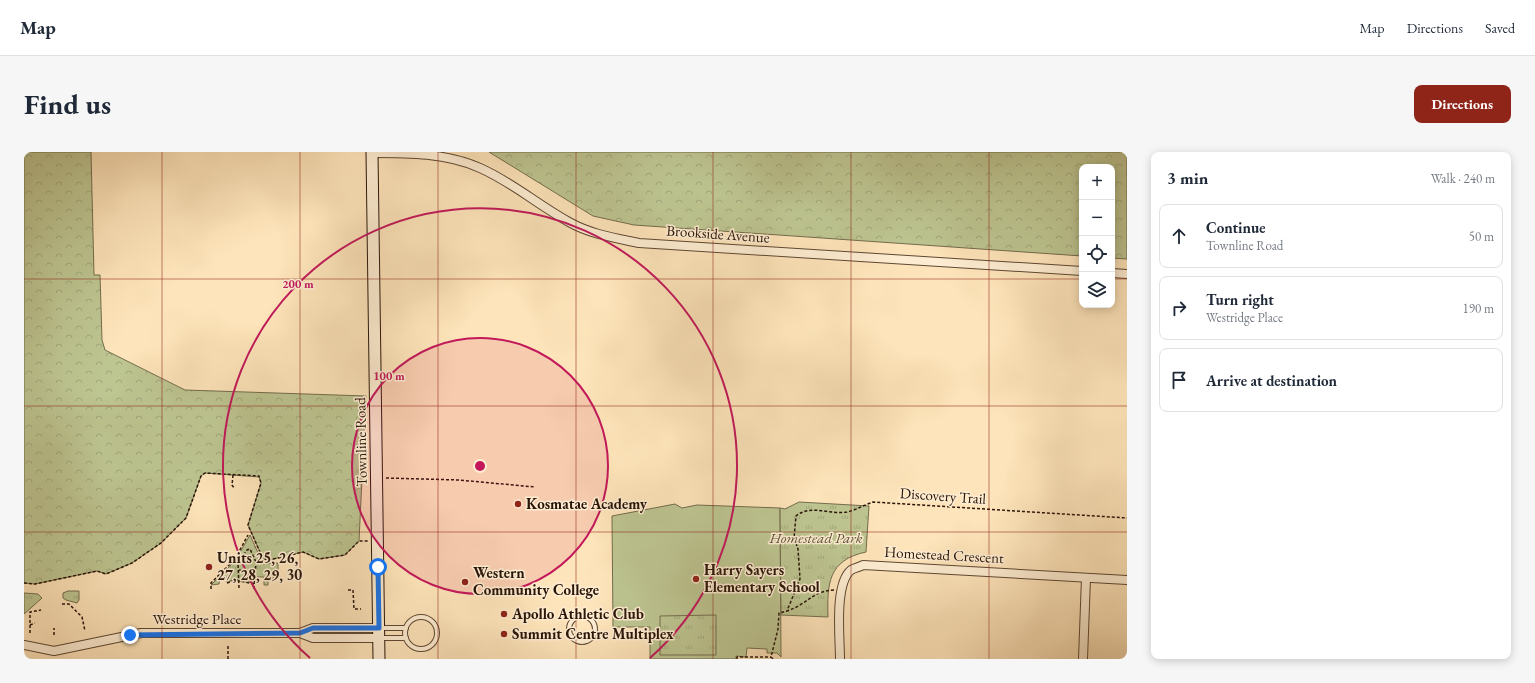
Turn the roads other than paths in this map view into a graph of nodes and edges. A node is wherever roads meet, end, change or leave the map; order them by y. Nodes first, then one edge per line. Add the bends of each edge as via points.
1 (372, 152) edge
2 (1079, 271) edge
3 (1115, 273) edge
4 (1127, 274) edge
5 (1086, 578) junction
6 (1127, 580) edge
7 (406, 628) junction
8 (594, 632) joint
9 (379, 633) junction
10 (406, 638) junction
11 (24, 645) edge
12 (54, 655) edge
13 (379, 659) edge
14 (840, 659) edge
15 (1083, 659) edge

1 - 2 street, Brookside Avenue via 419,154 479,167 501,178 569,222 604,236 639,243
1 - 9 street, Townline Road
3 - 4 street
5 - 6 street, Homestead Crescent
5 - 14 street, Homestead Crescent via 863,565 851,570 841,590
5 - 15 street
7 - 9 lane
7 - 10 lane
7 - 10 lane via 413,620 423,618 433,622 437,632 435,642 427,648 417,648
8 - 8 lane via 592,620 585,616 574,618 569,627 571,636 578,641 586,641
9 - 10 lane
9 - 12 street, Westridge Place via 313,638 300,633 141,633
9 - 13 street, Townline Road
11 - 12 street, Westridge Place

